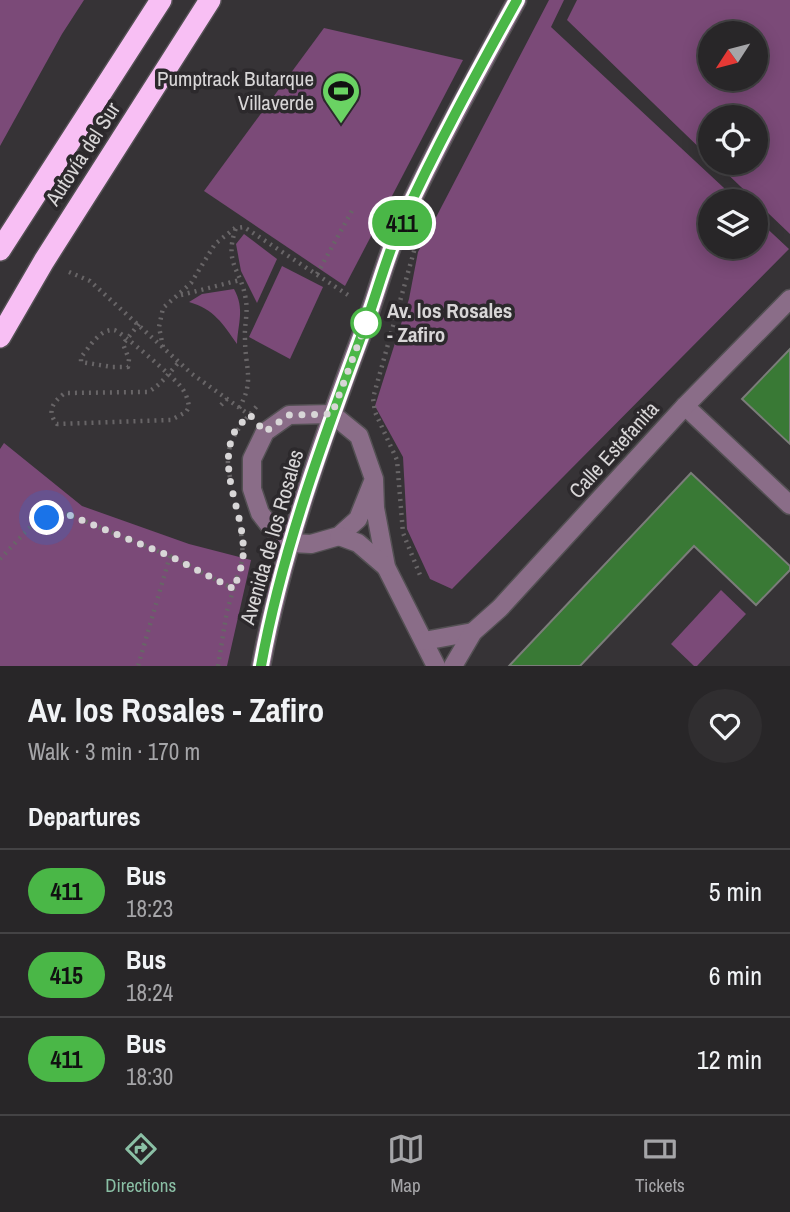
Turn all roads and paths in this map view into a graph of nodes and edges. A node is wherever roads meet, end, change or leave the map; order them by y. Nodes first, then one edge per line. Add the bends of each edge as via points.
1 (161, 0) edge
2 (210, 0) edge
3 (517, 0) edge
4 (353, 209) dead end
5 (236, 228) junction
6 (421, 234) dead end
7 (0, 250) edge
8 (69, 272) dead end
9 (317, 274) junction
10 (240, 280) junction
11 (348, 295) dead end
12 (177, 296) junction
13 (790, 299) edge
14 (139, 324) junction
15 (0, 337) edge
16 (127, 338) junction
17 (163, 348) junction
18 (179, 362) junction
19 (168, 374) junction
20 (227, 399) junction
21 (221, 405) dead end
22 (257, 406) dead end
23 (685, 406) junction
24 (239, 408) junction
25 (332, 414) junction
26 (250, 415) junction
27 (265, 432) junction
28 (374, 478) junction
29 (232, 482) dead end
30 (790, 505) edge
31 (240, 514) dead end
32 (339, 536) junction
33 (291, 543) junction
34 (170, 556) junction
35 (0, 559) edge
36 (386, 568) junction
37 (420, 575) dead end
38 (234, 589) junction
39 (473, 632) junction
40 (424, 641) junction
41 (138, 666) edge
42 (218, 666) edge
43 (261, 666) edge
44 (436, 666) edge
45 (453, 666) edge

1 - 7 highway, Autovía del Sur
2 - 15 highway, Autovía del Sur
3 - 25 street, Avenida de los Rosales via 399,228
4 - 9 path
5 - 9 path via 244,227
5 - 10 path via 230,250
5 - 12 path via 215,244 191,284
6 - 37 path via 373,398 397,460 404,533
8 - 14 path via 90,281
9 - 11 path
10 - 12 path
10 - 24 path via 246,300 244,340 250,374
12 - 17 path via 163,309 159,327
13 - 23 street, Calle Estefanita
14 - 16 path
14 - 17 path
16 - 16 path via 112,329 103,333 80,357 81,362 128,366 130,359 123,344
16 - 19 path
17 - 18 path
18 - 19 path
18 - 20 path
19 - 19 path via 148,392 65,393 55,400 52,418 57,424 72,425 171,420 189,407 180,384
20 - 21 path
20 - 24 path
22 - 26 path
23 - 30 street
23 - 39 street, Calle Estefanita
24 - 26 path
25 - 27 street via 289,415
25 - 28 street via 359,436
25 - 33 street, Avenida de los Rosales
26 - 27 path
26 - 29 path via 235,431 230,452
27 - 33 street via 252,459 252,489 260,513
28 - 32 street via 358,519
28 - 36 street
31 - 38 path via 243,557
32 - 33 street via 311,544
32 - 36 street via 358,543
33 - 43 street, Avenida de los Rosales
34 - 35 path via 62,512 32,524
34 - 38 path
34 - 41 path
36 - 40 street
38 - 42 path
39 - 40 street
39 - 45 street, Calle Estefanita
40 - 44 street

